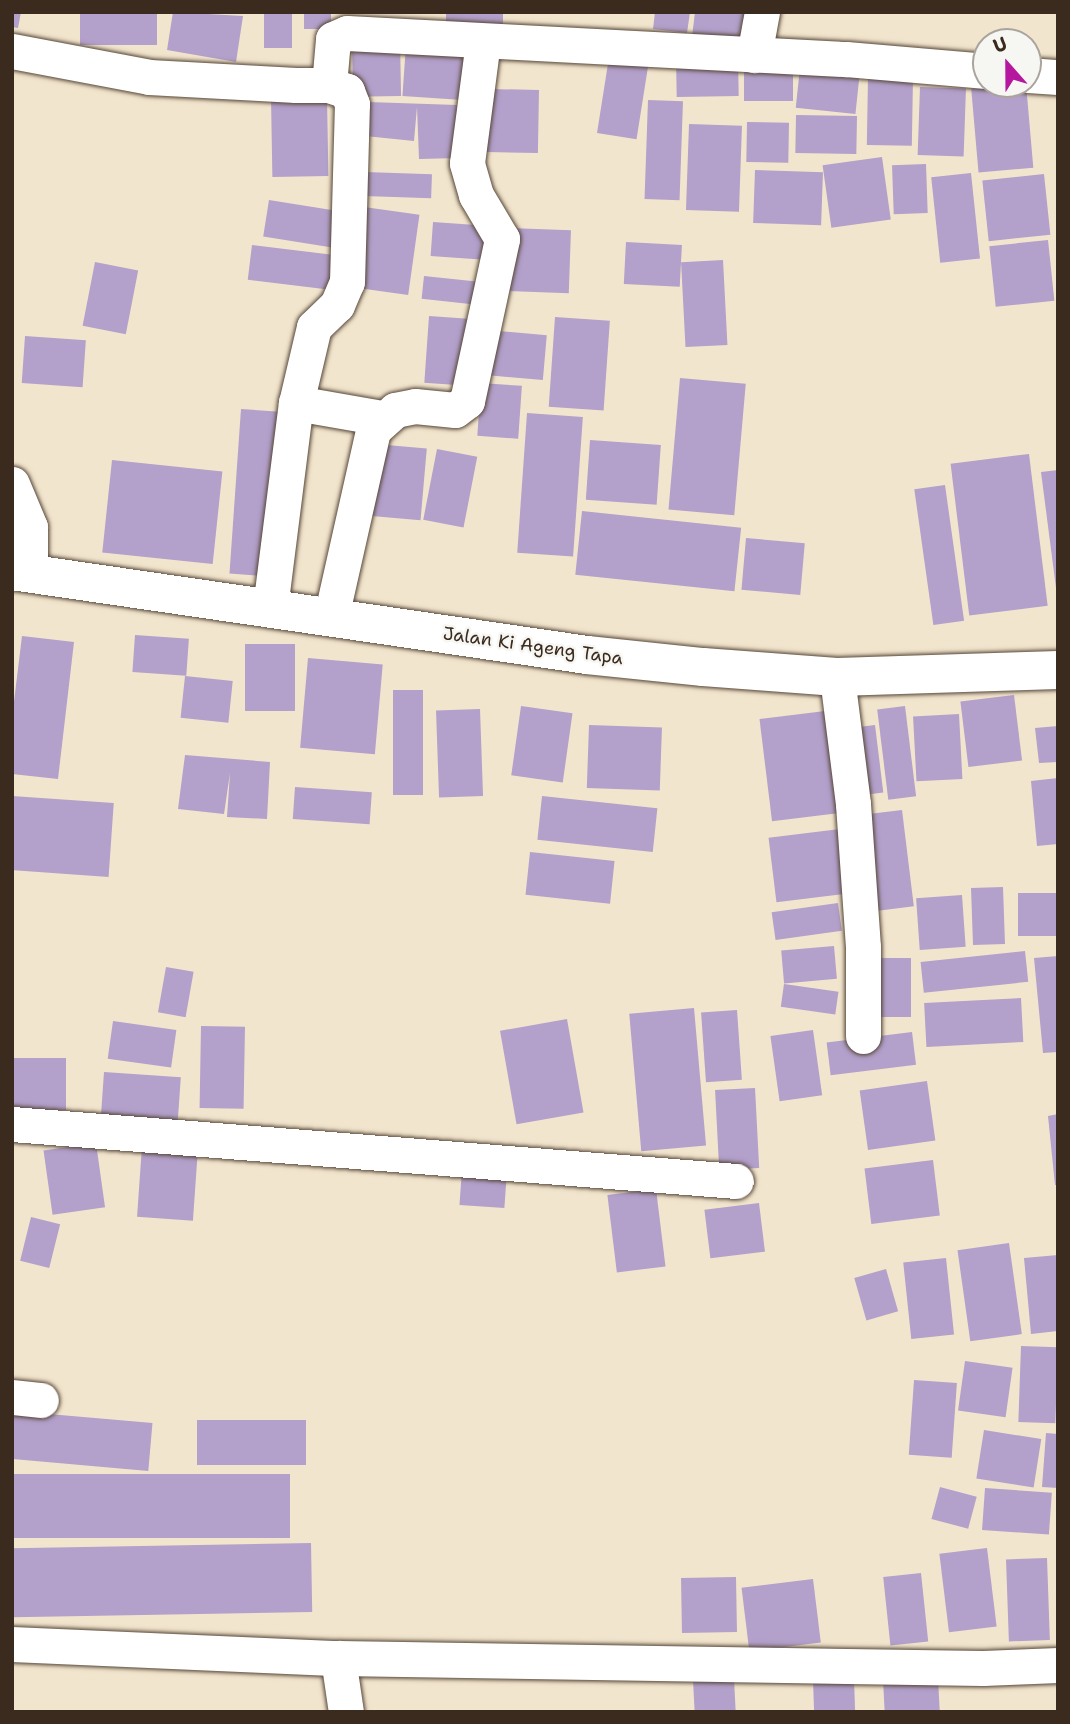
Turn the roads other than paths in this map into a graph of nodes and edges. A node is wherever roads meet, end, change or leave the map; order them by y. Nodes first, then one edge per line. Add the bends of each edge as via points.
1 (762, 12) edge
2 (483, 42) junction
3 (12, 51) edge
4 (754, 55) junction
5 (972, 70) edge
6 (329, 85) junction
7 (296, 403) junction
8 (382, 418) junction
9 (12, 484) edge
10 (21, 572) edge
11 (270, 608) junction
12 (331, 617) junction
13 (1058, 670) edge
14 (837, 677) junction
15 (863, 1036) dead end
16 (12, 1124) edge
17 (736, 1181) dead end
18 (12, 1644) edge
19 (338, 1658) junction
20 (1058, 1665) edge
21 (346, 1712) edge

1 - 4 street
2 - 4 street
2 - 6 street via 347,33 333,39
2 - 8 street via 467,163 476,195 502,239 467,401 455,410 415,406
3 - 6 street via 149,77
4 - 5 street
6 - 7 street via 346,90 352,104 347,282 337,305 314,327
7 - 8 street
7 - 11 street
8 - 12 street via 373,430
9 - 10 street via 30,527
10 - 11 street, Jalan Ki Ageng Tapa
11 - 12 street, Jalan Ki Ageng Tapa
12 - 14 street, Jalan Ki Ageng Tapa via 587,655
13 - 14 street, Jalan Ki Ageng Tapa
14 - 15 street via 853,804 863,947
16 - 17 street
18 - 19 street
19 - 20 street via 983,1668
19 - 21 street

